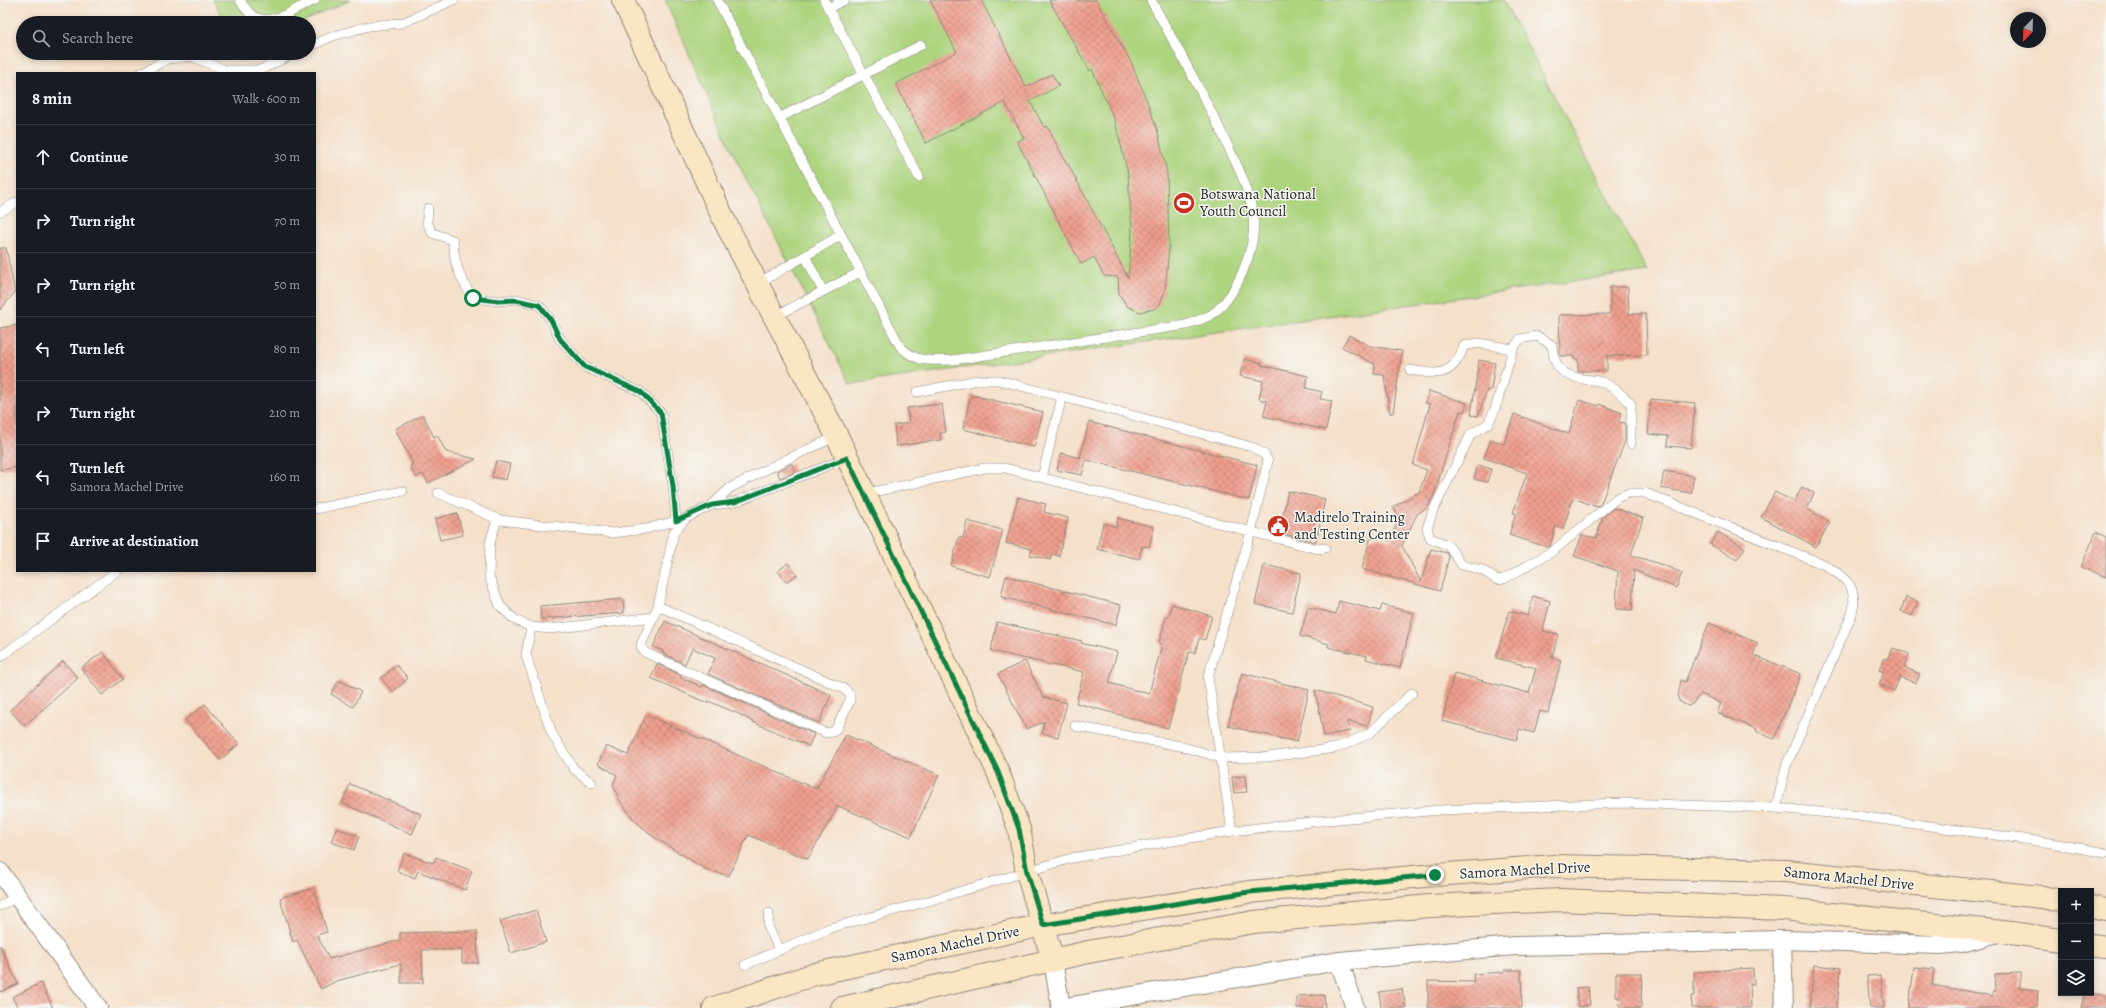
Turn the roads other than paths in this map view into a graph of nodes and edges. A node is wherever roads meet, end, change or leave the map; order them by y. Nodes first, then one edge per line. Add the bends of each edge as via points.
1 (240, 0) edge
2 (315, 0) edge
3 (454, 0) edge
4 (623, 0) edge
5 (716, 0) edge
6 (845, 0) edge
7 (1151, 0) edge
8 (826, 4) edge
9 (252, 16) edge
10 (281, 16) edge
11 (316, 44) edge
12 (921, 45) dead end
13 (166, 60) edge
14 (201, 60) edge
15 (281, 60) edge
16 (143, 72) edge
17 (863, 74) junction
18 (779, 118) junction
19 (919, 177) dead end
20 (16, 203) edge
21 (428, 208) dead end
22 (0, 212) edge
23 (841, 235) junction
24 (805, 256) junction
25 (860, 272) junction
26 (757, 284) junction
27 (823, 291) junction
28 (774, 316) junction
29 (1513, 349) junction
30 (1410, 370) dead end
31 (917, 392) dead end
32 (1062, 397) junction
33 (837, 436) junction
34 (1630, 444) dead end
35 (847, 458) junction
36 (1042, 478) junction
37 (404, 491) dead end
38 (438, 493) dead end
39 (864, 494) junction
40 (712, 505) junction
41 (316, 509) edge
42 (686, 518) junction
43 (497, 519) junction
44 (676, 521) junction
45 (1251, 532) junction
46 (1325, 548) dead end
47 (116, 572) edge
48 (658, 606) junction
49 (654, 617) junction
50 (531, 627) junction
51 (0, 657) edge
52 (1412, 693) dead end
53 (1075, 726) dead end
54 (1222, 758) junction
55 (592, 783) dead end
56 (1776, 808) junction
57 (1232, 832) junction
58 (2106, 853) edge
59 (1027, 872) junction
60 (1, 875) edge
61 (18, 896) junction
62 (2058, 900) edge
63 (0, 906) edge
64 (2094, 908) edge
65 (2106, 910) edge
66 (769, 913) dead end
67 (1043, 925) junction
68 (2003, 932) junction
69 (1782, 940) junction
70 (2058, 940) edge
71 (2094, 945) edge
72 (2106, 947) edge
73 (779, 950) junction
74 (1053, 961) junction
75 (1339, 961) junction
76 (745, 965) dead end
77 (98, 1008) edge
78 (714, 1008) edge
79 (842, 1008) edge
80 (1061, 1008) edge
81 (1355, 1008) edge
82 (1784, 1008) edge

1 - 9 lane via 247,13
2 - 10 lane
3 - 11 lane via 402,23 369,26
4 - 26 main road via 726,224
5 - 18 lane
6 - 8 lane
7 - 25 lane via 1217,123 1247,186 1253,218 1249,255 1228,299 1210,315 1186,325 953,360 921,361 908,355 900,346
8 - 17 lane
12 - 17 lane
13 - 16 lane
14 - 15 lane via 225,70 260,70
17 - 18 lane
17 - 19 lane
18 - 23 lane
20 - 22 lane
21 - 44 lane via 427,222 432,234 453,240 454,263 460,279 473,298 516,300 539,305 551,320 560,339 585,367 641,392 661,413
23 - 24 lane
23 - 25 lane
24 - 26 lane
24 - 27 lane
25 - 27 lane
26 - 28 main road
27 - 28 lane
28 - 33 main road
29 - 30 lane via 1478,343 1464,346 1459,361 1449,370 1433,374
29 - 34 lane via 1520,339 1537,336 1552,345 1554,362 1561,370 1578,378 1601,382 1619,392 1631,404
29 - 56 lane via 1488,424 1471,434 1427,528 1430,538 1448,545 1462,565 1482,570 1497,580 1504,579 1553,551 1617,498 1628,493 1645,493 1825,565 1845,576 1854,593 1852,614 1786,766
31 - 32 lane via 978,380 998,380
32 - 36 lane
32 - 45 lane via 1252,447 1264,454 1268,461
33 - 35 main road
33 - 40 lane via 783,460 730,488
35 - 39 main road
35 - 40 lane via 735,502
36 - 39 lane via 1005,468 985,468
36 - 45 lane
37 - 41 lane
38 - 43 lane
39 - 59 main road via 998,772 1019,829
40 - 42 lane
42 - 44 lane
42 - 48 lane via 674,532
43 - 44 lane via 520,524 612,533 646,529
43 - 50 lane via 490,542 489,576 500,606 515,620
45 - 46 lane via 1318,549
45 - 54 lane via 1208,677
47 - 51 lane
48 - 49 lane
48 - 49 lane via 845,689 850,700 836,729 826,733 646,653 641,645
49 - 50 lane via 550,629
50 - 55 lane via 526,654 552,734 574,769
52 - 54 lane via 1369,734 1336,748 1268,757
53 - 54 lane via 1180,746
54 - 57 lane
56 - 57 lane via 1621,803 1440,810
56 - 58 lane via 1859,816 2051,842
57 - 59 lane via 1072,858
59 - 67 main road
59 - 73 lane via 830,928
60 - 61 street
61 - 63 lane
61 - 77 street
62 - 67 main road, Samora Machel Drive via 1786,871 1554,866 1249,892
64 - 65 main road
66 - 73 lane via 768,926
67 - 74 main road
67 - 78 main road, Samora Machel Drive via 815,974
68 - 69 street via 1961,943 1940,945
68 - 70 main road, Samora Machel Drive
68 - 74 main road, Samora Machel Drive via 1785,909 1560,900 1430,906 1254,922 1088,952
69 - 75 street via 1515,946
69 - 82 street
71 - 72 main road
73 - 76 lane
74 - 79 main road, Samora Machel Drive
74 - 80 street
75 - 80 street
75 - 81 street

